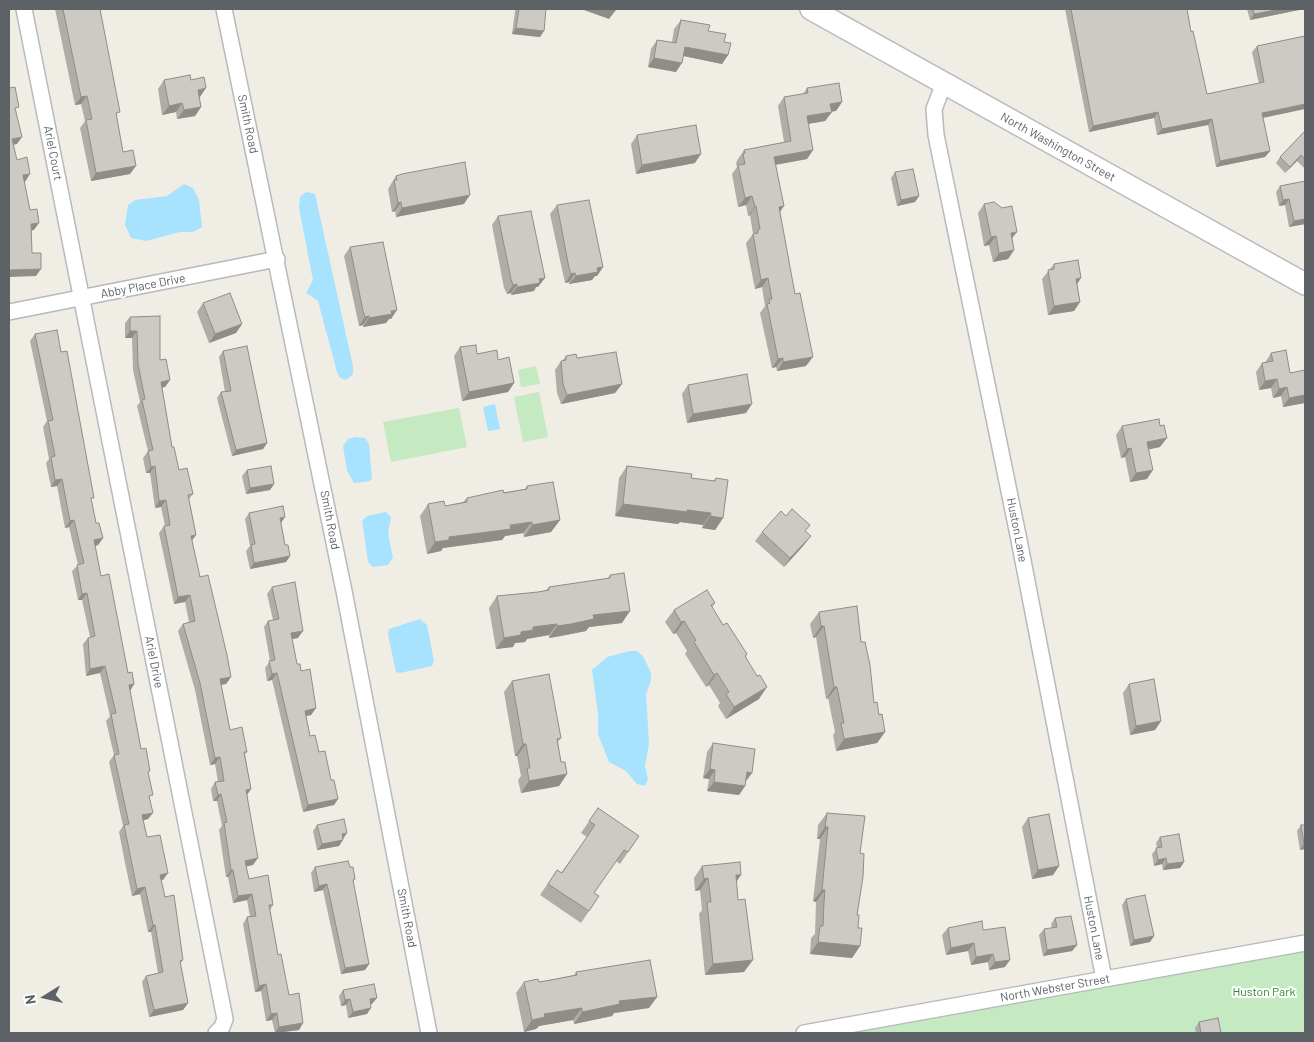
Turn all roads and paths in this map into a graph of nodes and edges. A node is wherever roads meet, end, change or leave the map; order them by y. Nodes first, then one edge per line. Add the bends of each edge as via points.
1 (24, 9) edge
2 (224, 9) edge
3 (811, 9) edge
4 (944, 83) junction
5 (277, 260) junction
6 (1305, 284) edge
7 (81, 298) junction
8 (9, 312) edge
9 (1305, 944) edge
10 (1104, 979) junction
11 (219, 1030) edge
12 (429, 1033) edge
13 (804, 1033) edge

1 - 7 street, Ariel Court
2 - 5 street, Smith Road
3 - 4 main road, North Washington Street
4 - 6 main road, North Washington Street
4 - 10 street, Huston Lane via 934,108 936,135
5 - 7 street, Abby Place Drive
5 - 12 street, Smith Road
7 - 8 street, Abby Place Drive
7 - 11 street, Ariel Drive via 225,1019
9 - 10 street, North Webster Street
10 - 13 street, North Webster Street

